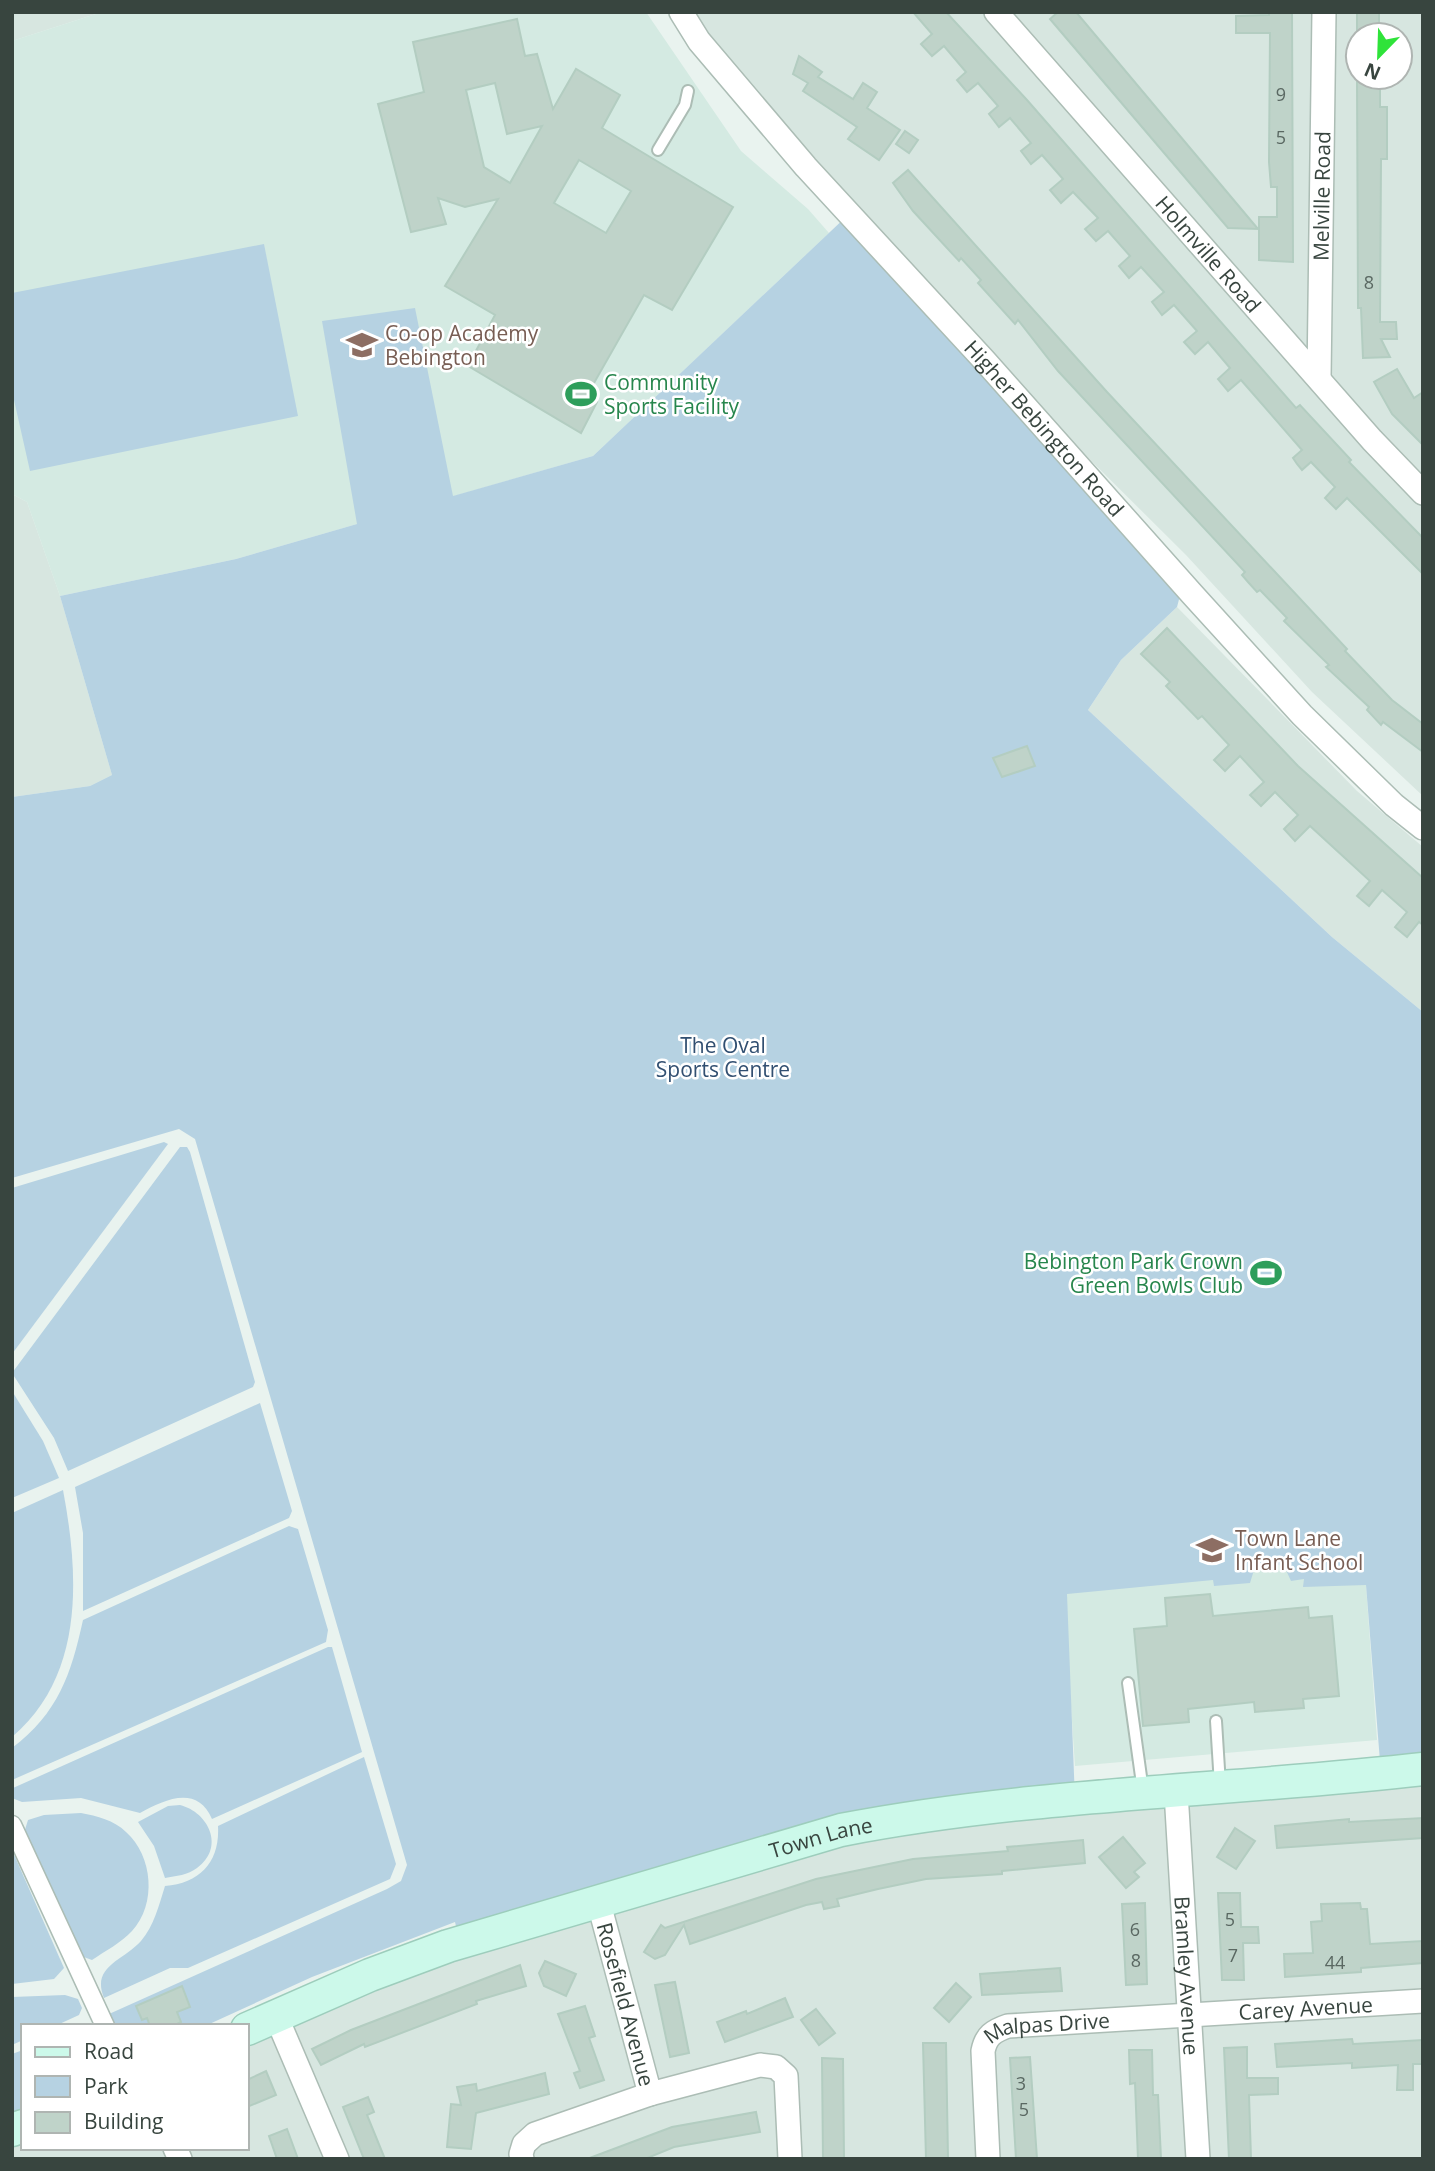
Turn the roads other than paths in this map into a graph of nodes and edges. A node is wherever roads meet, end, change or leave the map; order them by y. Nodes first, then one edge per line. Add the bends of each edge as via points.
1 (681, 12) edge
2 (996, 12) edge
3 (1324, 12) edge
4 (688, 91) dead end
5 (657, 150) dead end
6 (1319, 378) junction
7 (1423, 493) edge
8 (1423, 828) edge
9 (1128, 1683) dead end
10 (1216, 1721) dead end
11 (1423, 1769) edge
12 (1221, 1788) junction
13 (1175, 1791) junction
14 (1143, 1794) junction
15 (12, 1825) edge
16 (598, 1900) junction
17 (1423, 2001) edge
18 (276, 2016) junction
19 (1189, 2016) junction
20 (104, 2024) edge
21 (248, 2029) edge
22 (650, 2094) junction
23 (337, 2159) edge
24 (522, 2159) edge
25 (790, 2159) edge
26 (988, 2159) edge
27 (1198, 2159) edge

1 - 8 street, Higher Bebington Road via 699,41 806,167 1301,715
2 - 6 street, Holmville Road
3 - 6 street, Melville Road
4 - 5 lane via 685,105
6 - 7 street, Holmville Road
9 - 14 lane
10 - 12 lane
11 - 12 main road, Town Lane
12 - 13 main road, Town Lane
13 - 14 main road, Town Lane
13 - 19 street, Bramley Avenue
14 - 16 main road, Town Lane via 895,1819 841,1830
15 - 20 street
16 - 18 main road, Town Lane via 448,1946
16 - 22 street, Rosefield Avenue
17 - 19 street, Carey Avenue
18 - 21 main road, Town Lane
18 - 23 street
19 - 26 street, Malpas Drive via 995,2030 985,2040 983,2051
19 - 27 street, Bramley Avenue
22 - 24 street via 535,2134 524,2144
22 - 25 street, Rosefield Avenue via 760,2065 776,2067 786,2076

